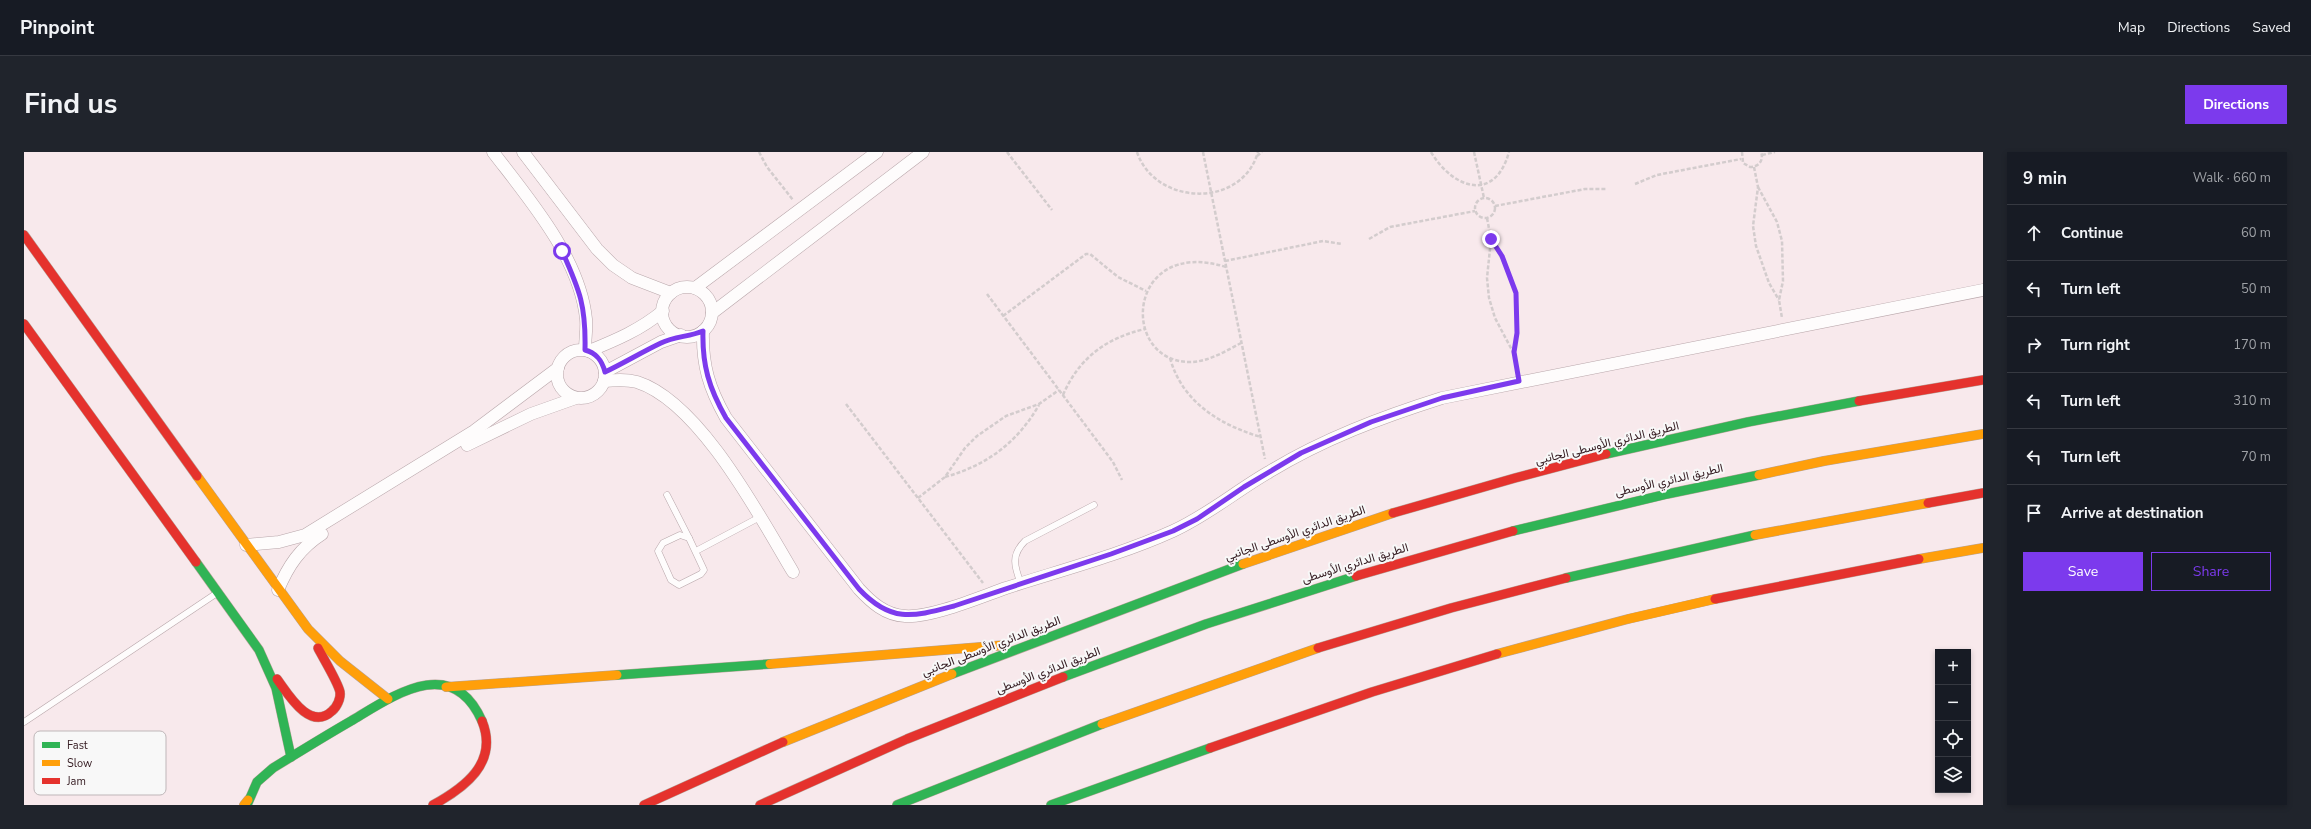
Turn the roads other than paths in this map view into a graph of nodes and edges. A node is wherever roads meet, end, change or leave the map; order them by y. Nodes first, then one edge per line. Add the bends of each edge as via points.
1 (493, 152) edge
2 (523, 152) edge
3 (877, 152) edge
4 (923, 152) edge
5 (24, 234) edge
6 (695, 288) junction
7 (1983, 290) edge
8 (671, 293) junction
9 (663, 310) junction
10 (712, 313) junction
11 (24, 324) edge
12 (703, 331) junction
13 (681, 336) junction
14 (587, 351) junction
15 (558, 368) junction
16 (604, 377) junction
17 (1983, 380) edge
18 (576, 398) junction
19 (1983, 434) edge
20 (1983, 493) edge
21 (667, 495) dead end
22 (1094, 505) dead end
23 (760, 516) junction
24 (689, 538) junction
25 (246, 545) junction
26 (1983, 548) edge
27 (696, 551) junction
28 (793, 572) dead end
29 (1021, 584) junction
30 (278, 590) junction
31 (218, 592) junction
32 (307, 628) junction
33 (1042, 639) junction
34 (266, 664) junction
35 (446, 687) junction
36 (388, 699) junction
37 (24, 722) edge
38 (291, 757) junction
39 (1104, 786) junction
40 (247, 803) edge
41 (433, 805) edge
42 (644, 805) edge
43 (760, 805) edge
44 (897, 805) edge
45 (1051, 805) edge
46 (1070, 805) edge

1 - 14 street via 535,206 562,251 582,296
2 - 8 street via 597,249 613,265 632,278
3 - 6 street
4 - 10 street
5 - 25 main road
6 - 8 street via 678,288
6 - 10 street via 708,297
7 - 29 street via 1519,381 1442,398 1406,409 1336,437 1268,472 1197,519 1173,531
8 - 9 street
9 - 13 street via 668,326
9 - 14 street via 632,333
10 - 12 street via 711,320
11 - 31 main road
12 - 13 street via 692,336
12 - 29 street via 702,356 707,377 726,418 872,602 887,612 904,616 922,615
13 - 16 street via 661,342
14 - 15 street via 568,354
14 - 16 street via 597,356 602,363
15 - 18 street via 561,386
15 - 25 street via 474,431 305,535 279,542
16 - 18 street via 600,389 593,395
16 - 23 street via 637,382 671,401 720,457
17 - 33 main road, الطريق الدائري الأوسطى الجانبي via 1827,407 1700,433 1499,482 1293,545
18 - 30 street via 479,438 310,541 296,555
19 - 43 main road, الطريق الدائري الأوسطى via 1833,458 1647,497 1514,530 1382,567 1216,621 1003,700
20 - 44 main road via 1794,526 1662,554 1401,623 1272,663 1144,708 1018,755
21 - 24 lane
22 - 29 lane via 1025,541 1018,548 1014,566
23 - 27 lane
23 - 28 street
24 - 27 lane
24 - 27 lane via 678,536 663,543 659,548 658,555 671,580 676,584 682,584 703,572
25 - 30 main road
26 - 39 main road via 1756,590 1547,640 1348,699
30 - 32 main road
31 - 34 main road via 250,636
31 - 37 lane
32 - 34 main road via 338,685 339,699 332,711 319,717 300,710
32 - 36 main road via 348,669
33 - 35 main road via 950,651
33 - 42 main road, الطريق الدائري الأوسطى الجانبي via 854,712 730,764
34 - 38 main road via 278,695
35 - 36 main road via 430,684 414,686
35 - 41 main road via 456,690 472,704 483,722 486,743 482,763 470,781
36 - 38 main road
38 - 40 main road via 264,774 252,790
39 - 45 main road
39 - 46 main road

